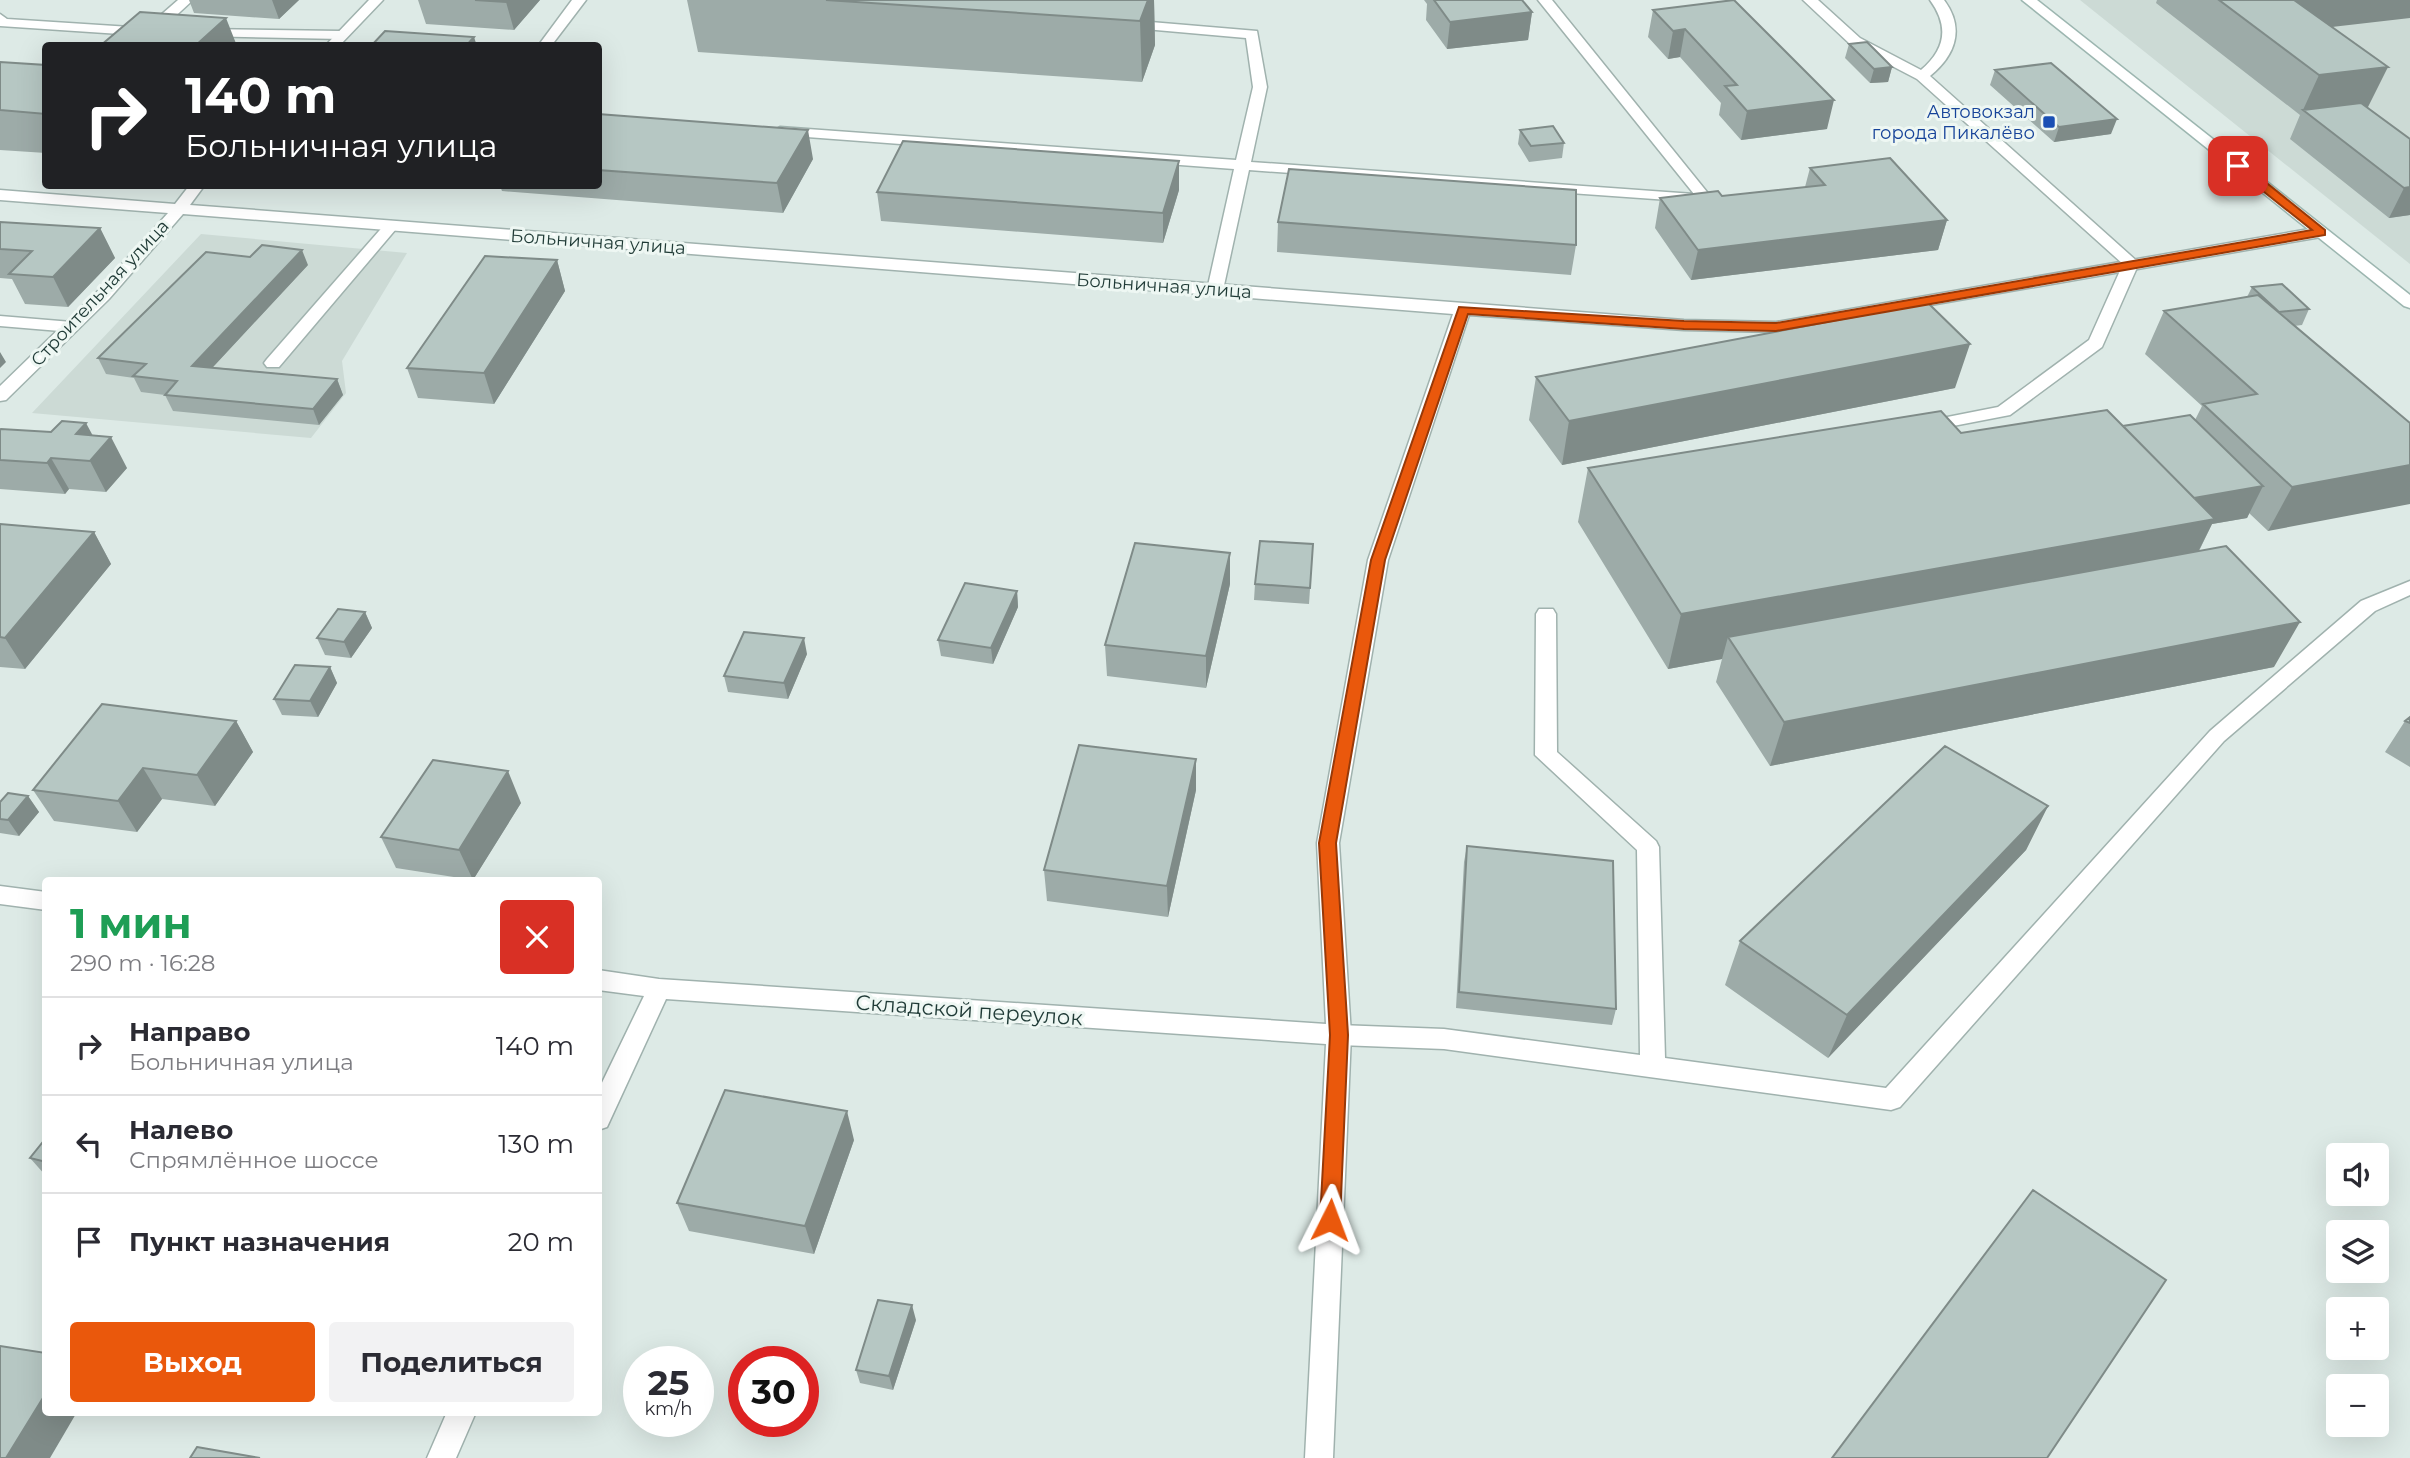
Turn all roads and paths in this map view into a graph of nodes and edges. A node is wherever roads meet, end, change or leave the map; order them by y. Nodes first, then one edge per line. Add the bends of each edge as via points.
1 (186, 0) edge
2 (376, 0) edge
3 (579, 0) edge
4 (1545, 0) edge
5 (1810, 0) edge
6 (1937, 0) edge
7 (2029, 0) edge
8 (0, 18) edge
9 (1116, 23) dead end
10 (150, 32) junction
11 (336, 41) edge
12 (547, 42) edge
13 (1922, 76) junction
14 (763, 130) edge
15 (1243, 164) junction
16 (194, 189) edge
17 (0, 195) edge
18 (178, 209) junction
19 (391, 226) junction
20 (2321, 232) junction
21 (2131, 263) junction
22 (1215, 290) junction
23 (2410, 303) edge
24 (1463, 310) junction
25 (0, 321) edge
26 (72, 327) junction
27 (272, 363) dead end
28 (0, 396) edge
29 (1910, 430) edge
30 (2410, 587) edge
31 (1546, 614) dead end
32 (0, 895) edge
33 (42, 900) edge
34 (602, 981) edge
35 (659, 989) junction
36 (1339, 1035) junction
37 (1653, 1069) junction
38 (602, 1110) edge
39 (460, 1416) edge
40 (440, 1458) edge
41 (1319, 1458) edge

1 - 10 street
2 - 11 street
3 - 12 street
4 - 15 street via 1706,200
5 - 13 street via 1856,41
6 - 13 street via 1949,18 1947,44 1933,69
7 - 20 street
8 - 10 street via 3,23
9 - 15 street via 1252,34 1260,87
10 - 11 street
13 - 21 street
14 - 15 street
15 - 22 street
16 - 18 street, Строительная улица
17 - 18 street, Больничная улица
18 - 19 street, Больничная улица
18 - 26 street, Строительная улица
19 - 22 street, Больничная улица
19 - 27 street
20 - 21 street, Больничная улица
20 - 23 street
21 - 24 street, Больничная улица via 1776,327
21 - 29 street via 2096,343 2004,411
22 - 24 street, Больничная улица
24 - 36 street via 1378,560 1330,830
25 - 26 street
26 - 28 street, Строительная улица
30 - 37 street, Складской переулок via 2368,606 2217,736 1891,1099
31 - 37 street via 1546,755 1648,847
32 - 33 street
34 - 35 street, Складской переулок
35 - 36 street, Складской переулок
35 - 38 street
36 - 37 street, Складской переулок via 1444,1040
36 - 41 street
39 - 40 street

